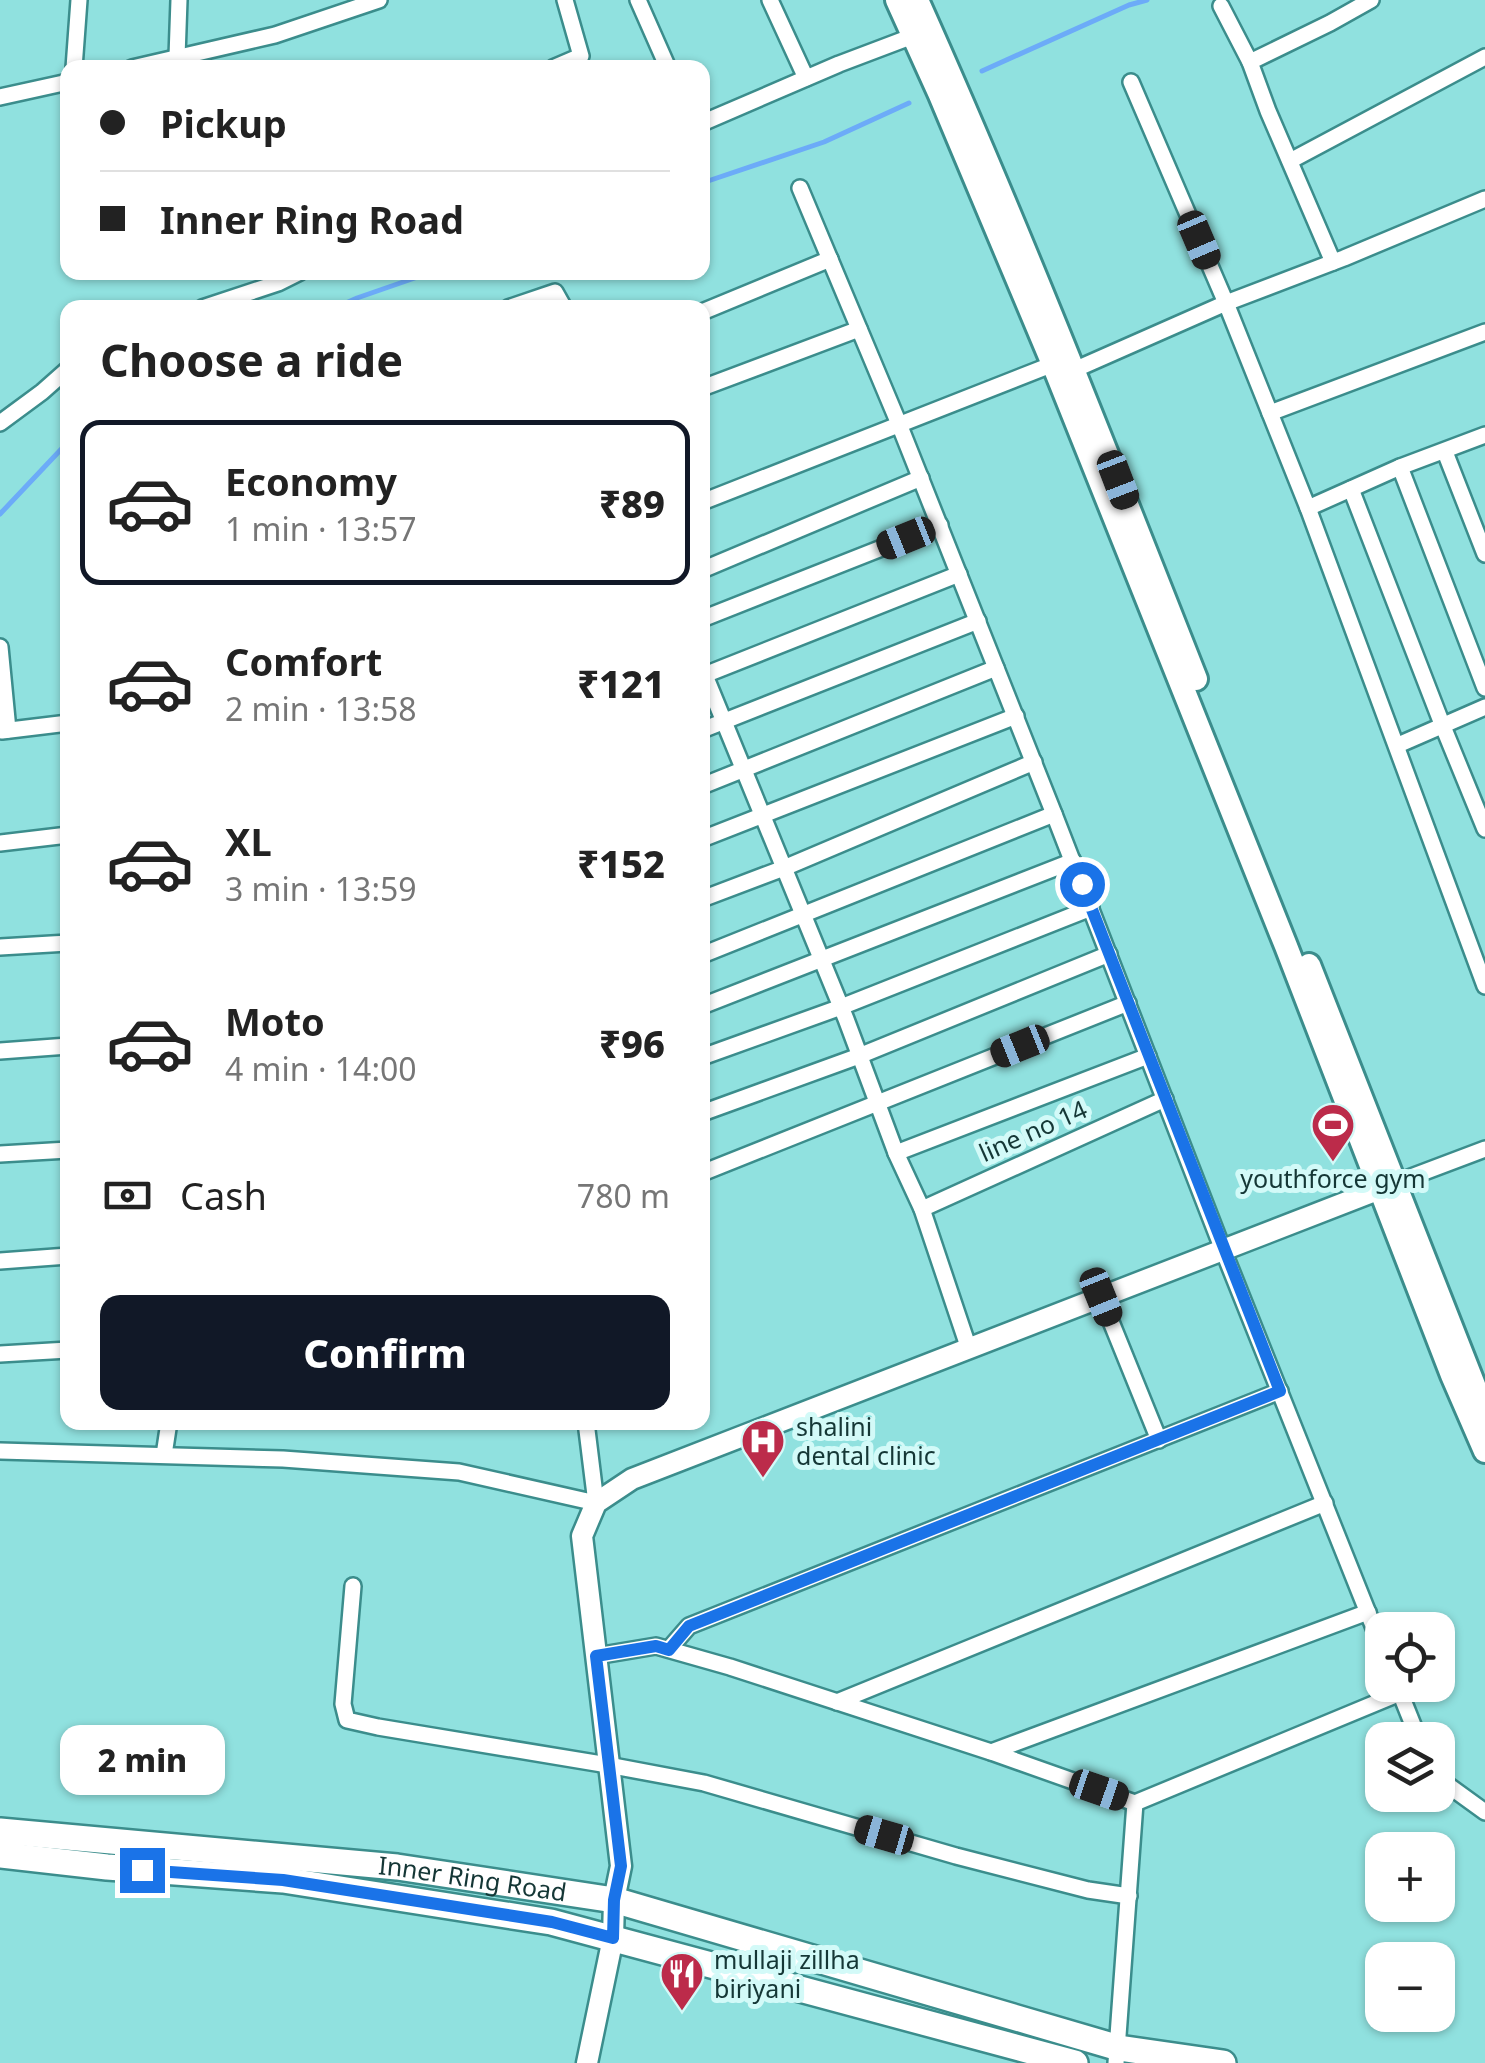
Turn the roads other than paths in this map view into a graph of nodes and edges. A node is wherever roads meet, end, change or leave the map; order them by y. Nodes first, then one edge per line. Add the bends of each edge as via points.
1 (79, 0) edge
2 (179, 0) edge
3 (565, 0) edge
4 (638, 0) edge
5 (770, 0) edge
6 (897, 0) edge
7 (918, 0) edge
8 (1371, 0) edge
9 (368, 2) edge
10 (1221, 6) dead end
11 (913, 36) junction
12 (177, 57) junction
13 (1485, 58) edge
14 (75, 60) edge
15 (165, 60) edge
16 (582, 60) edge
17 (664, 60) edge
18 (1250, 62) junction
19 (806, 78) junction
20 (1130, 82) dead end
21 (60, 84) edge
22 (949, 92) junction
23 (0, 98) edge
24 (710, 120) edge
25 (1290, 161) junction
26 (800, 188) dead end
27 (1485, 199) edge
28 (830, 259) junction
29 (1333, 262) junction
30 (284, 280) edge
31 (226, 300) edge
32 (532, 300) edge
33 (560, 300) edge
34 (1226, 304) junction
35 (710, 309) edge
36 (859, 329) junction
37 (1485, 332) edge
38 (1066, 364) junction
39 (60, 376) edge
40 (710, 385) edge
41 (1270, 413) junction
42 (0, 423) edge
43 (900, 424) junction
44 (1485, 435) edge
45 (1445, 452) junction
46 (1400, 467) junction
47 (921, 478) junction
48 (1351, 489) junction
49 (710, 499) edge
50 (1308, 508) junction
51 (940, 525) junction
52 (1485, 554) edge
53 (710, 567) edge
54 (959, 574) junction
55 (710, 616) edge
56 (978, 621) junction
57 (0, 647) edge
58 (996, 668) junction
59 (710, 671) edge
60 (710, 688) edge
61 (1485, 688) edge
62 (1485, 706) edge
63 (1016, 716) junction
64 (724, 722) junction
65 (60, 724) edge
66 (1442, 724) junction
67 (710, 727) edge
68 (4, 730) edge
69 (1398, 745) junction
70 (1034, 762) junction
71 (744, 770) junction
72 (710, 783) edge
73 (1054, 814) junction
74 (763, 817) junction
75 (1485, 829) edge
76 (60, 836) edge
77 (710, 837) edge
78 (0, 843) edge
79 (1073, 862) junction
80 (784, 868) junction
81 (710, 896) edge
82 (1091, 908) junction
83 (804, 916) junction
84 (60, 944) edge
85 (0, 948) edge
86 (710, 952) edge
87 (1109, 954) junction
88 (822, 962) junction
89 (1485, 985) edge
90 (710, 1003) edge
91 (1128, 1003) junction
92 (841, 1007) junction
93 (60, 1047) edge
94 (0, 1052) edge
95 (710, 1054) edge
96 (859, 1056) junction
97 (1148, 1056) junction
98 (1165, 1099) junction
99 (878, 1104) junction
100 (710, 1110) edge
101 (1485, 1149) edge
102 (60, 1150) edge
103 (896, 1153) junction
104 (0, 1154) edge
105 (710, 1171) edge
106 (1388, 1186) junction
107 (922, 1209) junction
108 (1223, 1250) junction
109 (60, 1257) edge
110 (0, 1261) edge
111 (1101, 1297) junction
112 (969, 1349) junction
113 (60, 1350) edge
114 (0, 1354) edge
115 (1280, 1391) junction
116 (1485, 1413) edge
117 (168, 1430) edge
118 (587, 1430) edge
119 (1159, 1440) junction
120 (1485, 1450) edge
121 (0, 1451) edge
122 (164, 1455) junction
123 (596, 1503) junction
124 (1325, 1503) junction
125 (353, 1586) dead end
126 (1368, 1612) edge
127 (1365, 1613) edge
128 (669, 1650) junction
129 (596, 1656) junction
130 (837, 1702) junction
131 (1369, 1702) edge
132 (991, 1752) junction
133 (608, 1765) junction
134 (1455, 1790) edge
135 (1135, 1803) junction
136 (1485, 1812) edge
137 (0, 1831) edge
138 (0, 1854) edge
139 (1129, 1896) junction
140 (614, 1900) junction
141 (613, 1938) junction
142 (1118, 2055) edge
143 (587, 2063) edge
144 (1074, 2063) edge
145 (1223, 2063) edge

1 - 14 street
2 - 12 street
3 - 16 street
4 - 17 street
5 - 19 street
6 - 11 main road
7 - 22 main road
8 - 18 street
9 - 12 street via 275,35
10 - 18 street
11 - 19 street
11 - 22 main road
12 - 15 street
13 - 25 street
18 - 25 street
19 - 24 street
20 - 34 street
21 - 23 street
22 - 38 main road
25 - 29 street
26 - 28 street
27 - 29 street
28 - 35 street
28 - 36 street
29 - 34 street
30 - 31 street
32 - 33 street via 555,292
34 - 38 street
34 - 41 street
36 - 40 street
36 - 43 street
37 - 41 street
38 - 43 street
38 - 106 main road
39 - 42 street
41 - 50 street
43 - 47 street
43 - 49 street
44 - 45 street
45 - 46 street
45 - 52 street
46 - 48 street
46 - 61 street
47 - 51 street
47 - 53 street
48 - 50 street
48 - 66 street
50 - 69 street
51 - 54 street
51 - 55 street
54 - 56 street
54 - 59 street
56 - 58 street
56 - 64 street
57 - 68 street
58 - 63 street
58 - 71 street
60 - 64 street
62 - 66 street
63 - 70 street
63 - 74 street
64 - 67 street
64 - 71 street
65 - 68 street
66 - 69 street
66 - 75 street
69 - 89 street
70 - 73 street
70 - 80 street
71 - 72 street
71 - 74 street
73 - 79 street
73 - 83 street
74 - 77 street
74 - 80 street
76 - 78 street
79 - 82 street
79 - 88 street
80 - 81 street
80 - 83 street
82 - 87 street
82 - 92 street
83 - 86 street
83 - 88 street
84 - 85 street
87 - 91 street
87 - 96 street
88 - 90 street
88 - 92 street
91 - 97 street
91 - 99 street
92 - 95 street
92 - 96 street
93 - 94 street
96 - 99 street
96 - 100 street
97 - 98 street
97 - 103 street
98 - 107 street, line no 14
98 - 108 street
99 - 103 street
99 - 105 street
101 - 106 street
102 - 104 street
103 - 107 street
106 - 108 street
106 - 116 main road
106 - 120 main road via 1452,1375
107 - 112 street
108 - 111 street
108 - 115 street
109 - 110 street
111 - 112 street
111 - 119 street
112 - 123 street via 632,1478
113 - 114 street
115 - 119 street
115 - 124 street
117 - 122 street
118 - 123 street
119 - 128 street via 689,1626
121 - 122 street
122 - 123 street via 459,1472
123 - 129 street via 582,1536
124 - 126 street
124 - 130 street
125 - 133 street via 347,1720
127 - 132 street
128 - 129 street via 656,1646
128 - 130 street
129 - 133 street
130 - 132 street
131 - 135 street
132 - 135 street
133 - 139 street via 704,1783 975,1861
133 - 140 street via 621,1866
134 - 136 street
135 - 139 street
137 - 140 highway, Inner Ring Road via 396,1868
138 - 141 highway, Inner Ring Road via 283,1880 552,1922
139 - 142 street
140 - 141 street
140 - 142 highway, Inner Ring Road
141 - 143 street
141 - 144 highway, Inner Ring Road
142 - 145 highway, Inner Ring Road

